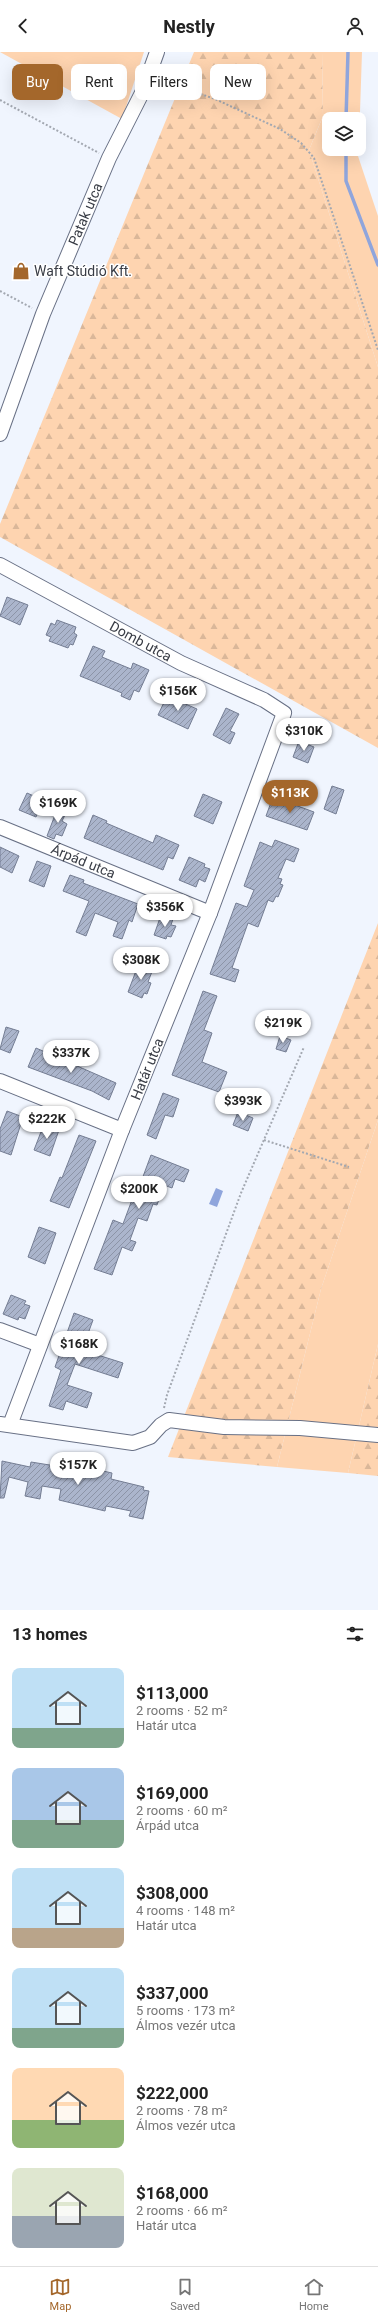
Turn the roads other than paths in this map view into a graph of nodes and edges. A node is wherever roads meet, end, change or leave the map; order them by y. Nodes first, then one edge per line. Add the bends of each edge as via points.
1 (157, 52) edge
2 (0, 434) edge
3 (0, 565) edge
4 (284, 713) joint
5 (0, 827) edge
6 (210, 913) junction
7 (0, 1081) edge
8 (122, 1130) junction
9 (0, 1330) edge
10 (40, 1345) junction
11 (5, 1425) edge
12 (378, 1436) edge

1 - 2 street, Patak utca via 143,91 109,158 43,314
3 - 4 street, Domb utca via 181,663 264,700
4 - 6 street, Határ utca
5 - 6 street, Árpád utca
6 - 8 street, Határ utca
7 - 8 street
8 - 10 street, Határ utca
9 - 10 street
10 - 11 street, Határ utca
11 - 12 street via 133,1443 150,1437 169,1420 224,1427 300,1428

